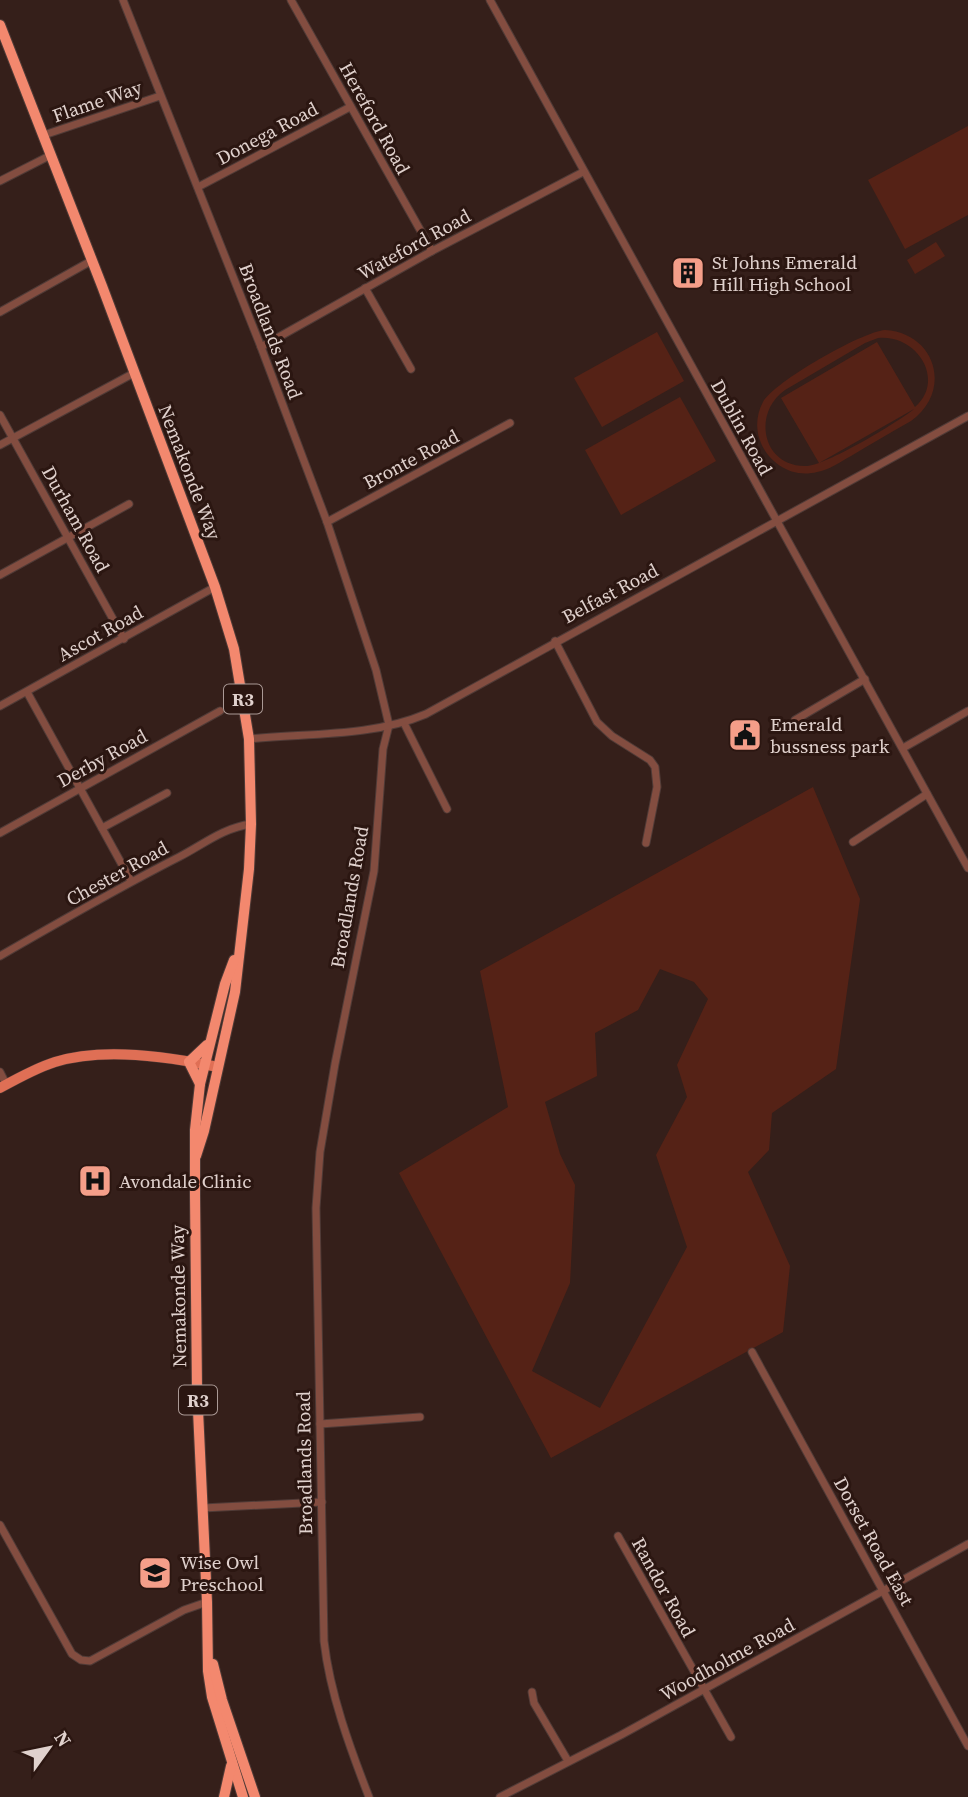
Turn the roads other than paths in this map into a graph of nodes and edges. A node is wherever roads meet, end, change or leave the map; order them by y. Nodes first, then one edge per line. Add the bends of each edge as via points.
1 (123, 0) edge
2 (291, 0) edge
3 (490, 0) edge
4 (0, 25) edge
5 (160, 96) junction
6 (350, 107) junction
7 (44, 135) junction
8 (51, 155) junction
9 (583, 172) junction
10 (0, 181) edge
11 (198, 187) junction
12 (432, 251) junction
13 (91, 261) junction
14 (365, 288) junction
15 (0, 312) edge
16 (261, 347) junction
17 (411, 369) dead end
18 (134, 373) junction
19 (0, 415) edge
20 (968, 416) edge
21 (510, 423) dead end
22 (13, 438) junction
23 (0, 445) edge
24 (129, 504) dead end
25 (776, 520) junction
26 (327, 522) junction
27 (68, 538) junction
28 (0, 575) edge
29 (215, 587) junction
30 (124, 639) junction
31 (555, 641) junction
32 (865, 679) junction
33 (27, 692) junction
34 (0, 706) edge
35 (220, 711) dead end
36 (968, 711) edge
37 (794, 720) dead end
38 (404, 723) junction
39 (389, 725) junction
40 (249, 738) junction
41 (903, 748) junction
42 (80, 789) junction
43 (167, 793) dead end
44 (927, 794) junction
45 (447, 809) dead end
46 (251, 824) junction
47 (102, 828) junction
48 (0, 833) edge
49 (853, 842) dead end
50 (646, 843) dead end
51 (968, 868) edge
52 (131, 881) junction
53 (238, 951) junction
54 (0, 956) edge
55 (209, 1044) junction
56 (189, 1062) junction
57 (204, 1064) junction
58 (218, 1067) junction
59 (0, 1072) edge
60 (200, 1084) junction
61 (3, 1086) edge
62 (196, 1156) junction
63 (752, 1352) dead end
64 (420, 1417) dead end
65 (320, 1424) junction
66 (322, 1502) junction
67 (203, 1508) junction
68 (0, 1525) edge
69 (618, 1536) dead end
70 (968, 1544) edge
71 (883, 1591) junction
72 (207, 1602) junction
73 (208, 1645) junction
74 (705, 1689) junction
75 (532, 1692) dead end
76 (730, 1737) dead end
77 (968, 1746) edge
78 (568, 1761) junction
79 (231, 1764) junction
80 (514, 1794) edge
81 (224, 1797) edge
82 (250, 1797) edge
83 (369, 1797) edge
84 (500, 1797) edge

1 - 5 street, Broadlands Road
2 - 6 street, Hereford Road
3 - 9 street, Dublin Road
4 - 7 highway, Nemakonde Way / R3
5 - 7 street, Flame Way
5 - 11 street, Broadlands Road
6 - 11 street, Donega Road
6 - 12 street, Hereford Road
7 - 8 highway, Nemakonde Way / R3
8 - 10 street
8 - 13 highway, Nemakonde Way / R3
9 - 12 street, Wateford Road
9 - 25 street, Dublin Road
11 - 16 street, Broadlands Road
12 - 14 street, Wateford Road
13 - 15 street
13 - 18 highway, Nemakonde Way / R3
14 - 16 street, Wateford Road
14 - 17 street
16 - 26 street, Broadlands Road
18 - 22 street
18 - 29 highway, Nemakonde Way / R3
19 - 22 street, Durham Road
20 - 25 street, Belfast Road
21 - 26 street, Bronte Road
22 - 23 street
22 - 27 street, Durham Road
24 - 27 street
25 - 31 street, Belfast Road
25 - 32 street, Dublin Road
26 - 39 street, Broadlands Road via 376,670
27 - 28 street
27 - 30 street, Durham Road
29 - 30 street, Ascot Road
29 - 40 highway, Nemakonde Way / R3 via 234,649
30 - 33 street, Ascot Road
31 - 38 street, Belfast Road
31 - 50 street via 597,722 655,767 657,787
32 - 37 street
32 - 41 street, Dublin Road
33 - 34 street, Ascot Road
33 - 42 street
35 - 42 street, Derby Road
36 - 41 street
38 - 39 street, Belfast Road
38 - 45 street
39 - 40 street, Belfast Road
39 - 65 street, Broadlands Road via 383,749 374,871 320,1152 315,1257
40 - 46 highway, Nemakonde Way / R3
41 - 44 street, Dublin Road
42 - 47 street
42 - 48 street, Derby Road
43 - 47 street
44 - 49 street
44 - 51 street, Dublin Road
46 - 52 street, Chester Road via 224,830
46 - 53 highway, Nemakonde Way / R3
47 - 52 street
52 - 54 street, Chester Road
53 - 55 highway, Nemakonde Way / R3
53 - 58 highway, Nemakonde Way / R3
55 - 56 highway
55 - 57 highway, Nemakonde Way / R3
56 - 57 main road
56 - 60 highway
56 - 61 main road via 129,1055 85,1056 56,1062
57 - 58 main road
57 - 60 highway, Nemakonde Way / R3
58 - 62 highway, Nemakonde Way / R3
59 - 61 street
60 - 62 highway, Nemakonde Way / R3
62 - 67 highway, Nemakonde Way / R3 via 197,1389
63 - 71 street, Dorset Road East
64 - 65 street
65 - 66 street, Broadlands Road
66 - 67 street
66 - 83 street, Broadlands Road via 326,1660
67 - 72 highway, Nemakonde Way / R3
68 - 72 street via 72,1654 81,1660 90,1661
69 - 74 street, Randor Road
70 - 71 street, Woodholme Road
71 - 74 street, Woodholme Road
71 - 77 street, Dorset Road East
72 - 73 highway, Nemakonde Way / R3
73 - 79 highway, Nemakonde Way / R3 via 209,1684
73 - 82 highway, Nemakonde Way / R3
74 - 76 street, Randor Road
74 - 78 street, Woodholme Road
75 - 78 street
78 - 80 street, Woodholme Road
79 - 81 highway
79 - 82 highway, Nemakonde Way / R3
80 - 84 street, Woodholme Road

